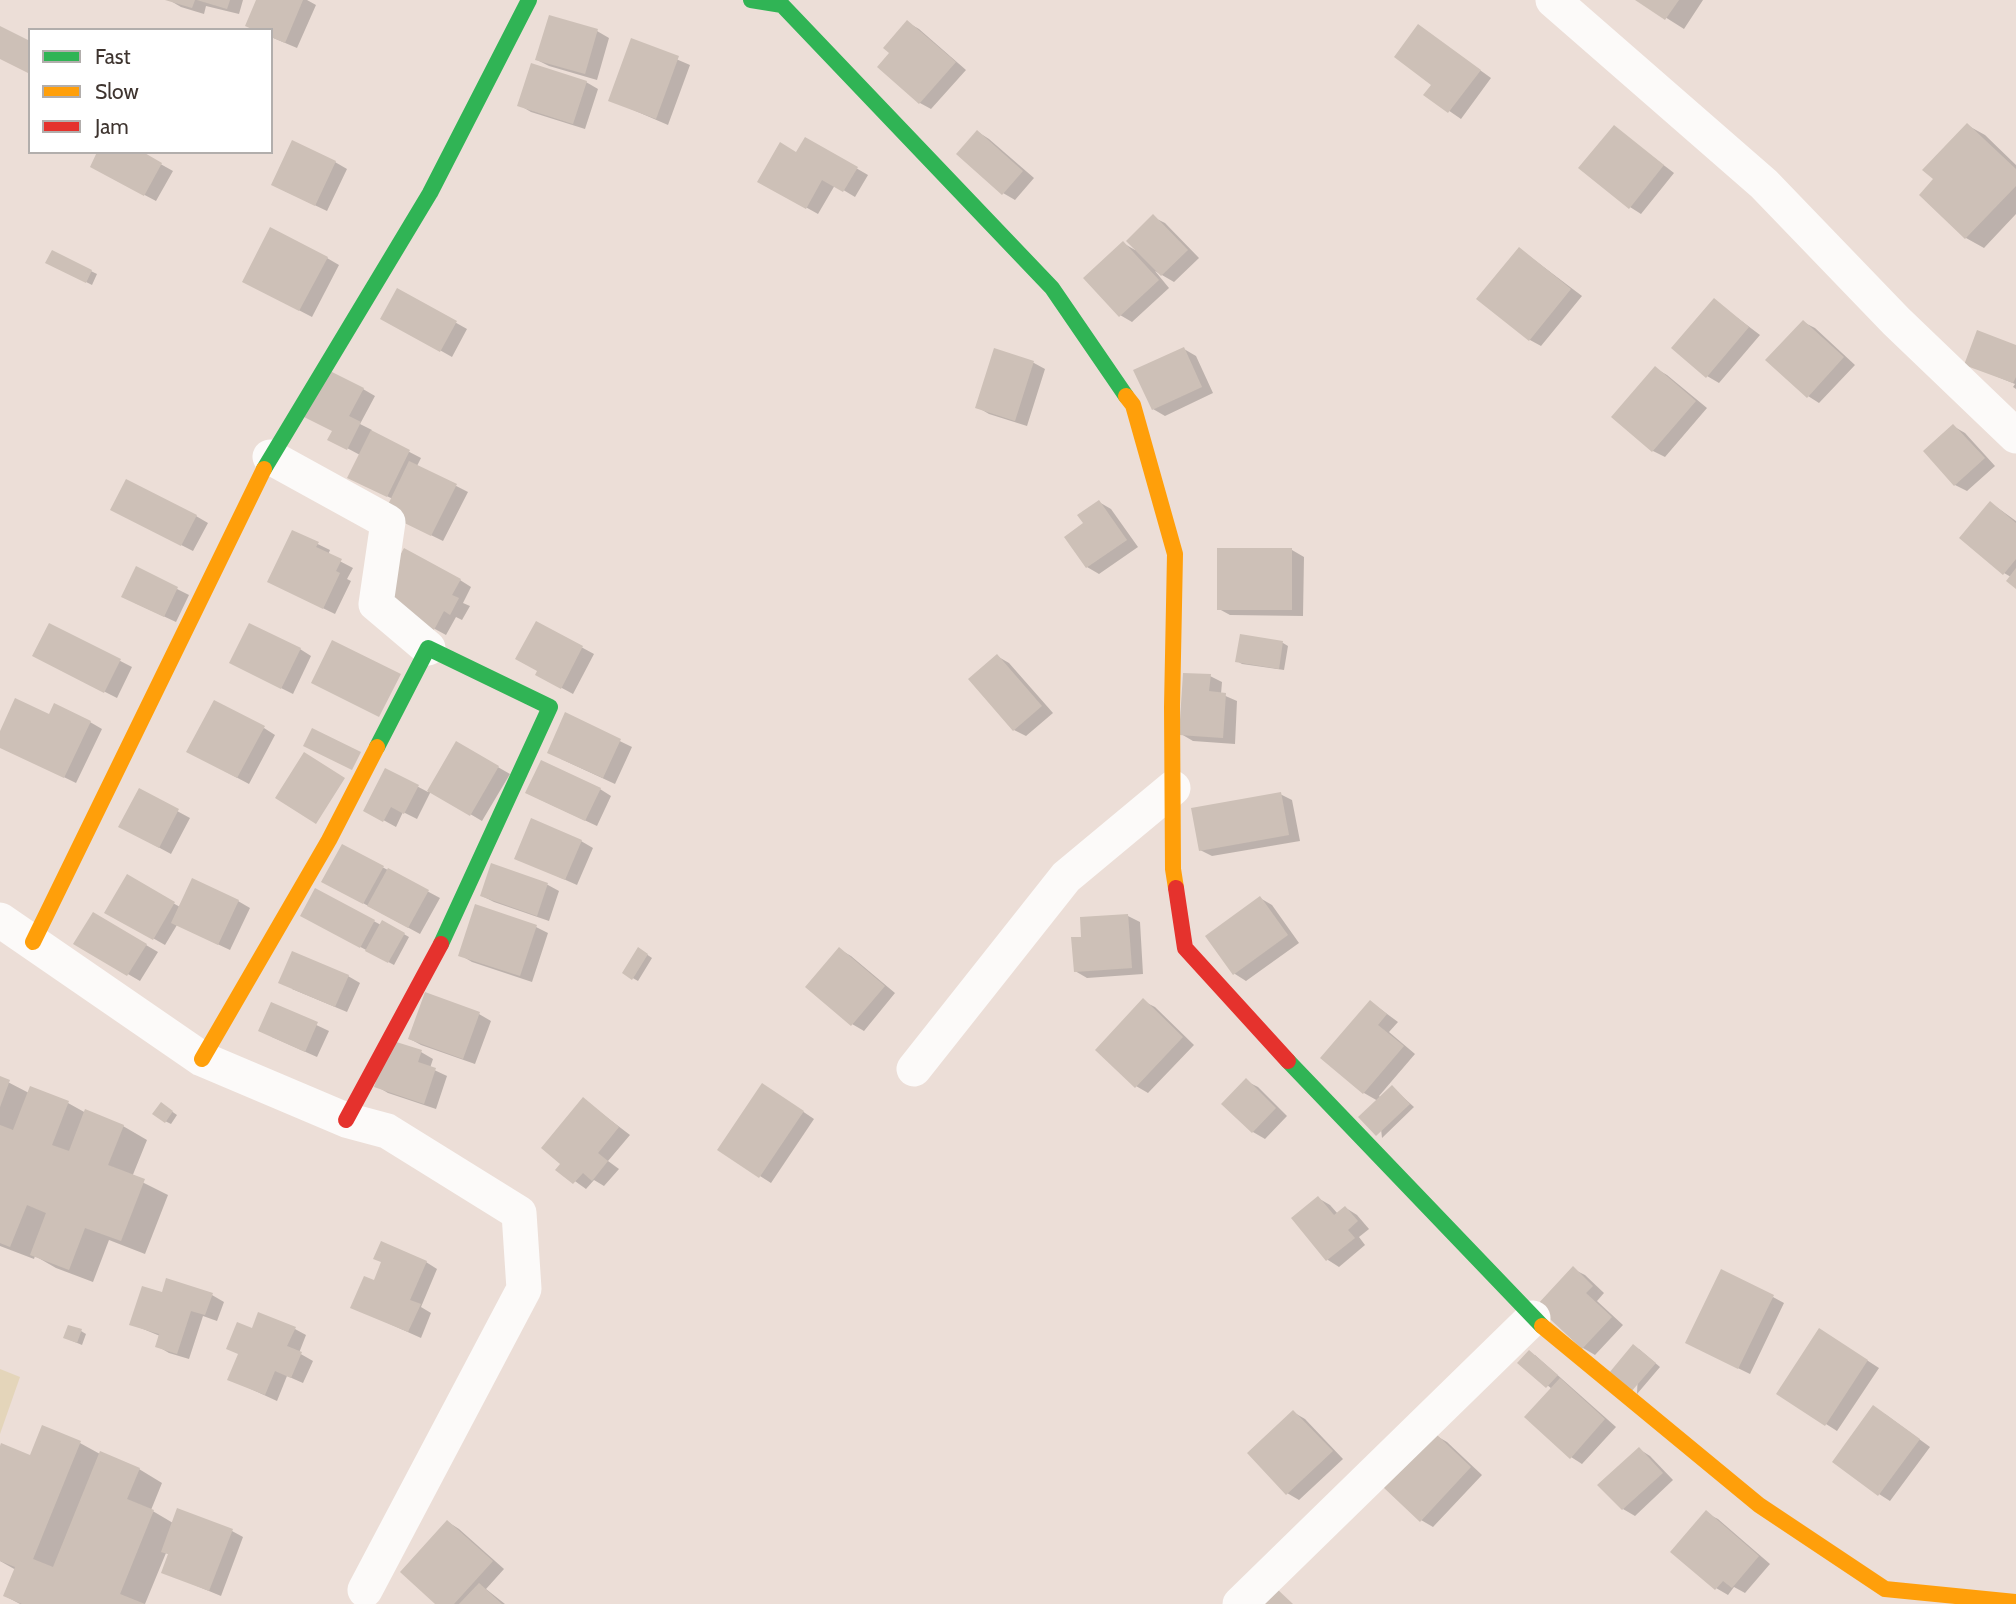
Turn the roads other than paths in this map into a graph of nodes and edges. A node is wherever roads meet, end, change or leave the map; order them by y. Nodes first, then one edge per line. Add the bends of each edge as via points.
1 (529, 0) edge
2 (751, 0) edge
3 (1553, 0) edge
4 (2016, 436) edge
5 (270, 457) junction
6 (428, 648) junction
7 (1173, 788) junction
8 (0, 920) edge
9 (33, 942) junction
10 (202, 1059) junction
11 (915, 1069) dead end
12 (346, 1120) junction
13 (1532, 1318) junction
14 (368, 1599) edge
15 (2016, 1602) edge
16 (1240, 1604) edge

1 - 5 street via 430,193
2 - 7 street via 782,5 1052,288 1133,405 1175,554
3 - 4 street via 1764,184 1896,321
5 - 6 street via 388,522 376,604
5 - 9 street
6 - 10 street via 329,840
6 - 12 street via 550,707 451,925
7 - 11 street via 1066,877
7 - 13 street via 1173,869 1185,948
8 - 9 street
9 - 10 street
10 - 12 street
12 - 14 street via 387,1131 519,1213 524,1289
13 - 15 street via 1759,1505 1885,1589
13 - 16 street

